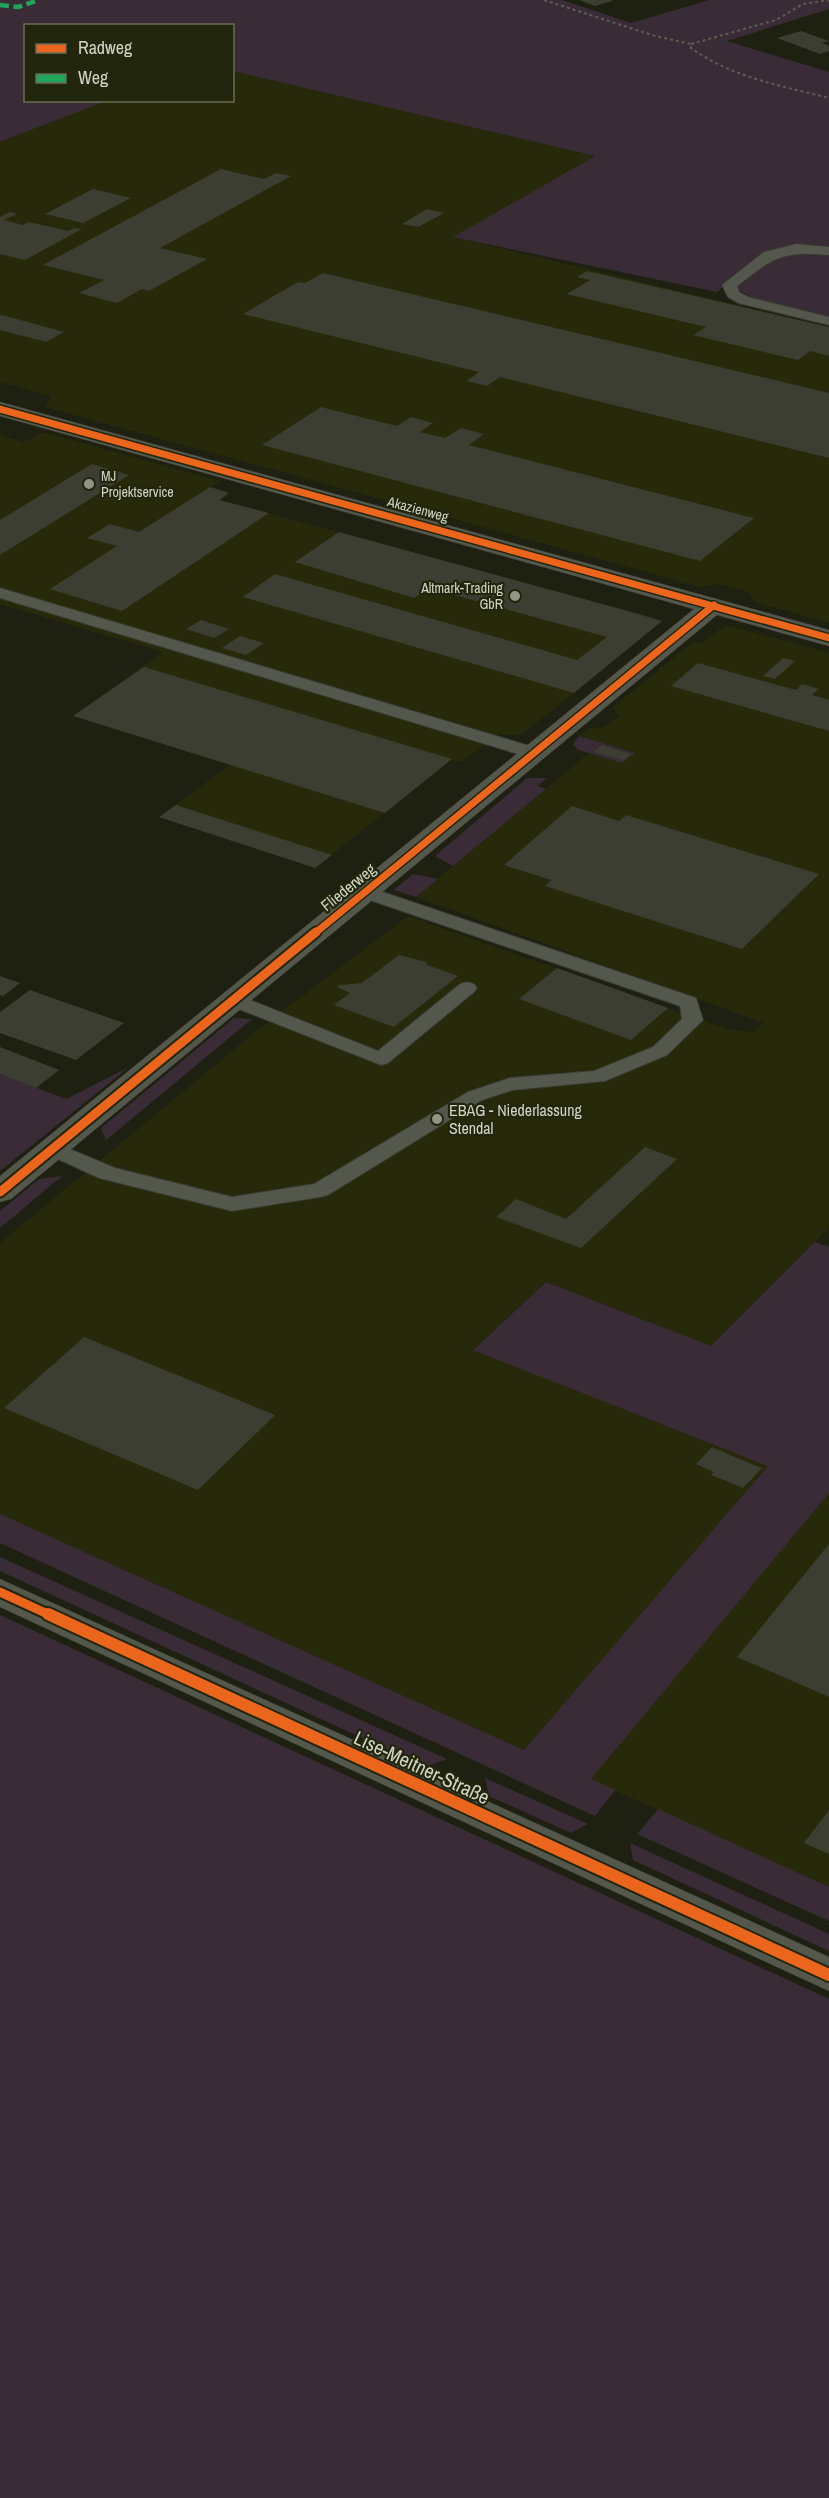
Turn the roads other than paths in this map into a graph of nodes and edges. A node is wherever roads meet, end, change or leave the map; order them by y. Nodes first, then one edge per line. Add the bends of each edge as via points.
1 (829, 251) edge
2 (829, 321) edge
3 (0, 409) edge
4 (0, 593) edge
5 (714, 605) junction
6 (829, 638) edge
7 (534, 753) junction
8 (365, 892) junction
9 (467, 988) dead end
10 (233, 1000) junction
11 (53, 1148) junction
12 (0, 1192) edge
13 (0, 1592) edge
14 (829, 1975) edge

1 - 2 lane via 796,248 769,255 729,285 733,294 743,300
3 - 5 street, Akazienweg
4 - 7 lane
5 - 6 street, Akazienweg
5 - 7 street, Fliederweg
7 - 8 street, Fliederweg
8 - 10 street, Fliederweg
8 - 11 lane via 689,1002 693,1020 660,1051 598,1077 510,1084 475,1096 320,1190 232,1204 107,1173
9 - 10 lane via 381,1059
10 - 11 street, Fliederweg
11 - 12 street, Fliederweg
13 - 14 street, Lise-Meitner-Straße

